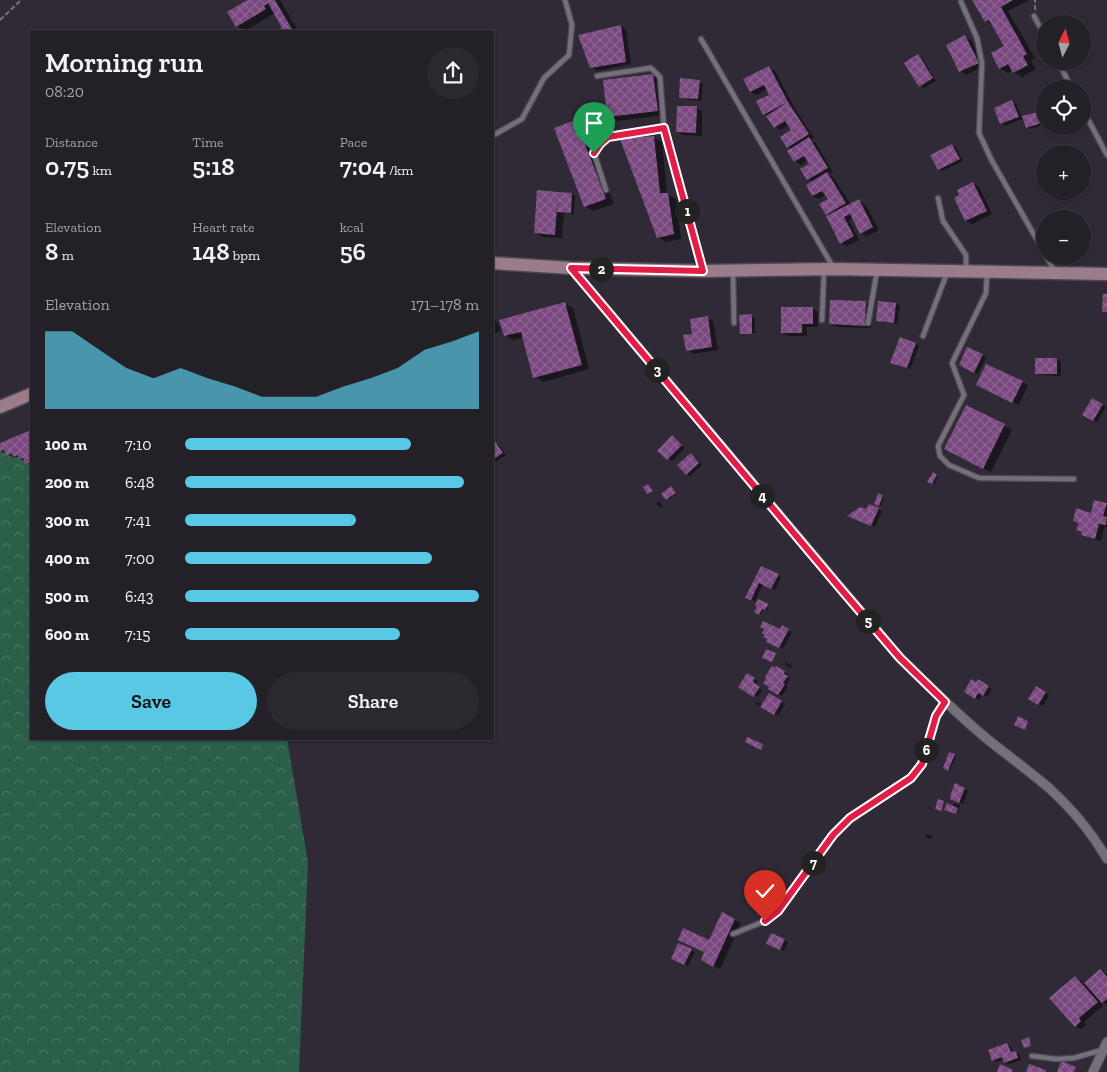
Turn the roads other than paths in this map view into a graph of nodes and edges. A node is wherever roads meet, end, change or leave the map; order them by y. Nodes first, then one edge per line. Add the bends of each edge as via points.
1 (565, 0) edge
2 (960, 2) dead end
3 (1034, 16) dead end
4 (1036, 20) edge
5 (701, 39) dead end
6 (597, 76) dead end
7 (1091, 125) edge
8 (664, 128) junction
9 (494, 135) edge
10 (1107, 155) edge
11 (606, 190) dead end
12 (938, 198) dead end
13 (1036, 238) edge
14 (494, 263) edge
15 (1051, 265) edge
16 (571, 268) junction
17 (829, 269) junction
18 (733, 270) junction
19 (877, 270) junction
20 (703, 271) junction
21 (948, 272) junction
22 (966, 272) junction
23 (987, 272) junction
24 (1056, 274) junction
25 (1107, 274) edge
26 (822, 320) dead end
27 (734, 323) dead end
28 (868, 323) dead end
29 (923, 336) dead end
30 (30, 394) edge
31 (0, 407) edge
32 (1074, 479) dead end
33 (945, 702) junction
34 (1107, 859) edge
35 (733, 934) dead end
36 (1105, 1046) edge
37 (1032, 1056) dead end
38 (1093, 1072) edge

1 - 9 lane via 572,25 569,55 544,78 522,119
2 - 13 lane via 977,38 982,63 979,133
3 - 4 lane
5 - 17 lane
6 - 8 lane via 651,68 660,77
7 - 10 lane
8 - 11 lane via 608,137 600,144 594,153
8 - 20 lane
12 - 22 lane via 943,221 966,255
14 - 16 main road
15 - 24 lane
16 - 20 main road
16 - 33 street via 900,658
17 - 18 main road
17 - 19 main road
17 - 26 lane
18 - 20 main road
18 - 27 lane
19 - 21 main road
19 - 28 lane
21 - 22 main road
21 - 29 lane
22 - 23 main road
23 - 24 main road
23 - 32 lane via 986,293 952,363 964,395 938,446 940,456 949,465 979,478
24 - 25 main road
30 - 31 main road
33 - 34 street via 1050,789 1077,817
33 - 35 lane via 936,716 922,764 911,778 850,818 833,835 778,911 765,921
36 - 37 lane via 1074,1058
36 - 38 street

